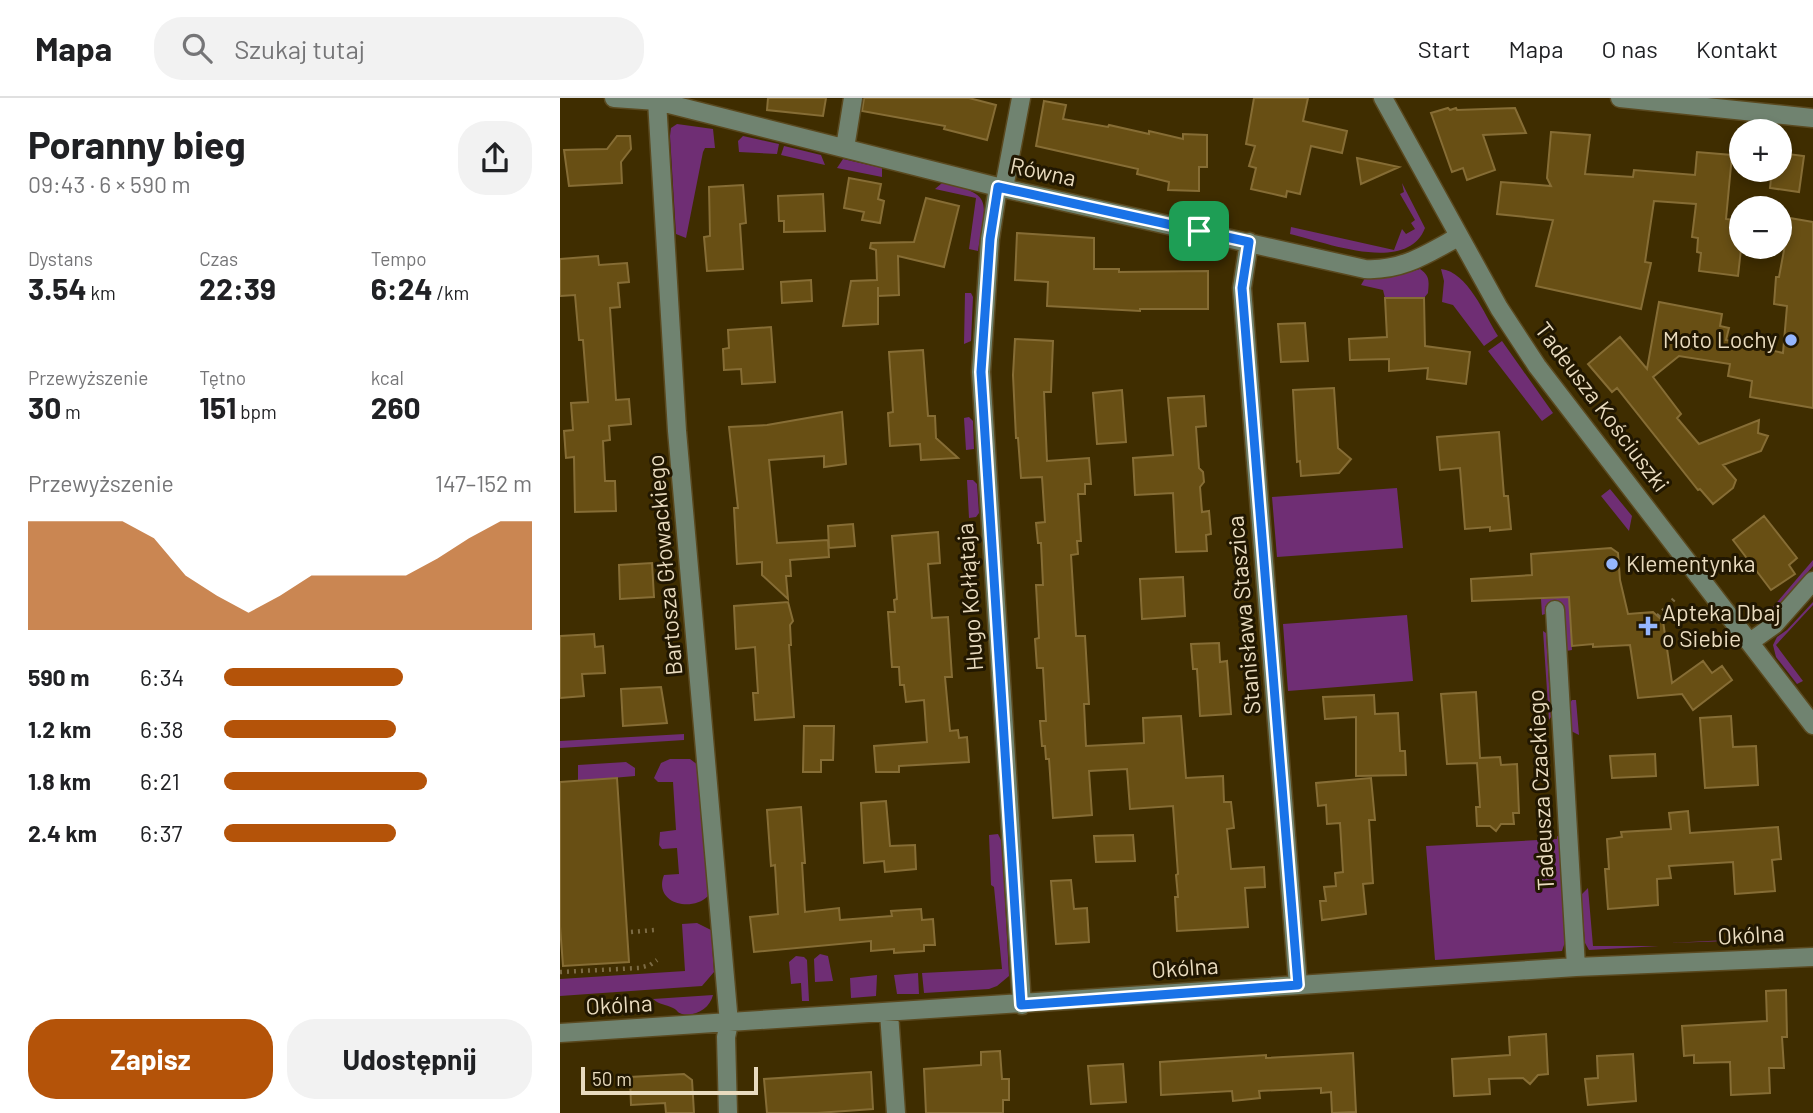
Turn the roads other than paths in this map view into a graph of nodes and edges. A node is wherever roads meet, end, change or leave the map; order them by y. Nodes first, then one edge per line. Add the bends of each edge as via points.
1 (614, 98) edge
2 (853, 98) edge
3 (1021, 98) edge
4 (1383, 98) edge
5 (1620, 98) edge
6 (657, 102) junction
7 (1813, 118) edge
8 (845, 148) junction
9 (1001, 187) junction
10 (1458, 237) junction
11 (1249, 242) junction
12 (1813, 581) edge
13 (1555, 610) dead end
14 (1750, 642) junction
15 (1813, 725) edge
16 (1813, 957) edge
17 (1576, 967) junction
18 (1298, 985) junction
19 (1021, 1005) junction
20 (889, 1013) junction
21 (729, 1023) junction
22 (560, 1033) edge
23 (728, 1113) edge
24 (896, 1113) edge

1 - 6 street, Równa
2 - 8 street
3 - 9 street, Hugo Kołłątaja
4 - 10 street, Tadeusza Kościuszki
5 - 7 street
6 - 8 street, Równa
6 - 21 street, Bartosza Głowackiego via 677,431
8 - 9 street, Równa
9 - 11 street, Równa
9 - 19 street, Hugo Kołłątaja via 990,239 981,372
10 - 11 street, Równa via 1400,267 1381,270
10 - 14 street, Tadeusza Kościuszki via 1537,366
11 - 18 street, Stanisława Staszica via 1242,288
12 - 14 street via 1774,625
13 - 17 street, Tadeusza Czackiego
14 - 15 street, Tadeusza Kościuszki
16 - 17 street, Okólna
17 - 18 street, Okólna
18 - 19 street, Okólna
19 - 20 street, Okólna
20 - 21 street, Okólna
20 - 24 street
21 - 22 street, Okólna
21 - 23 street, Bartosza Głowackiego

